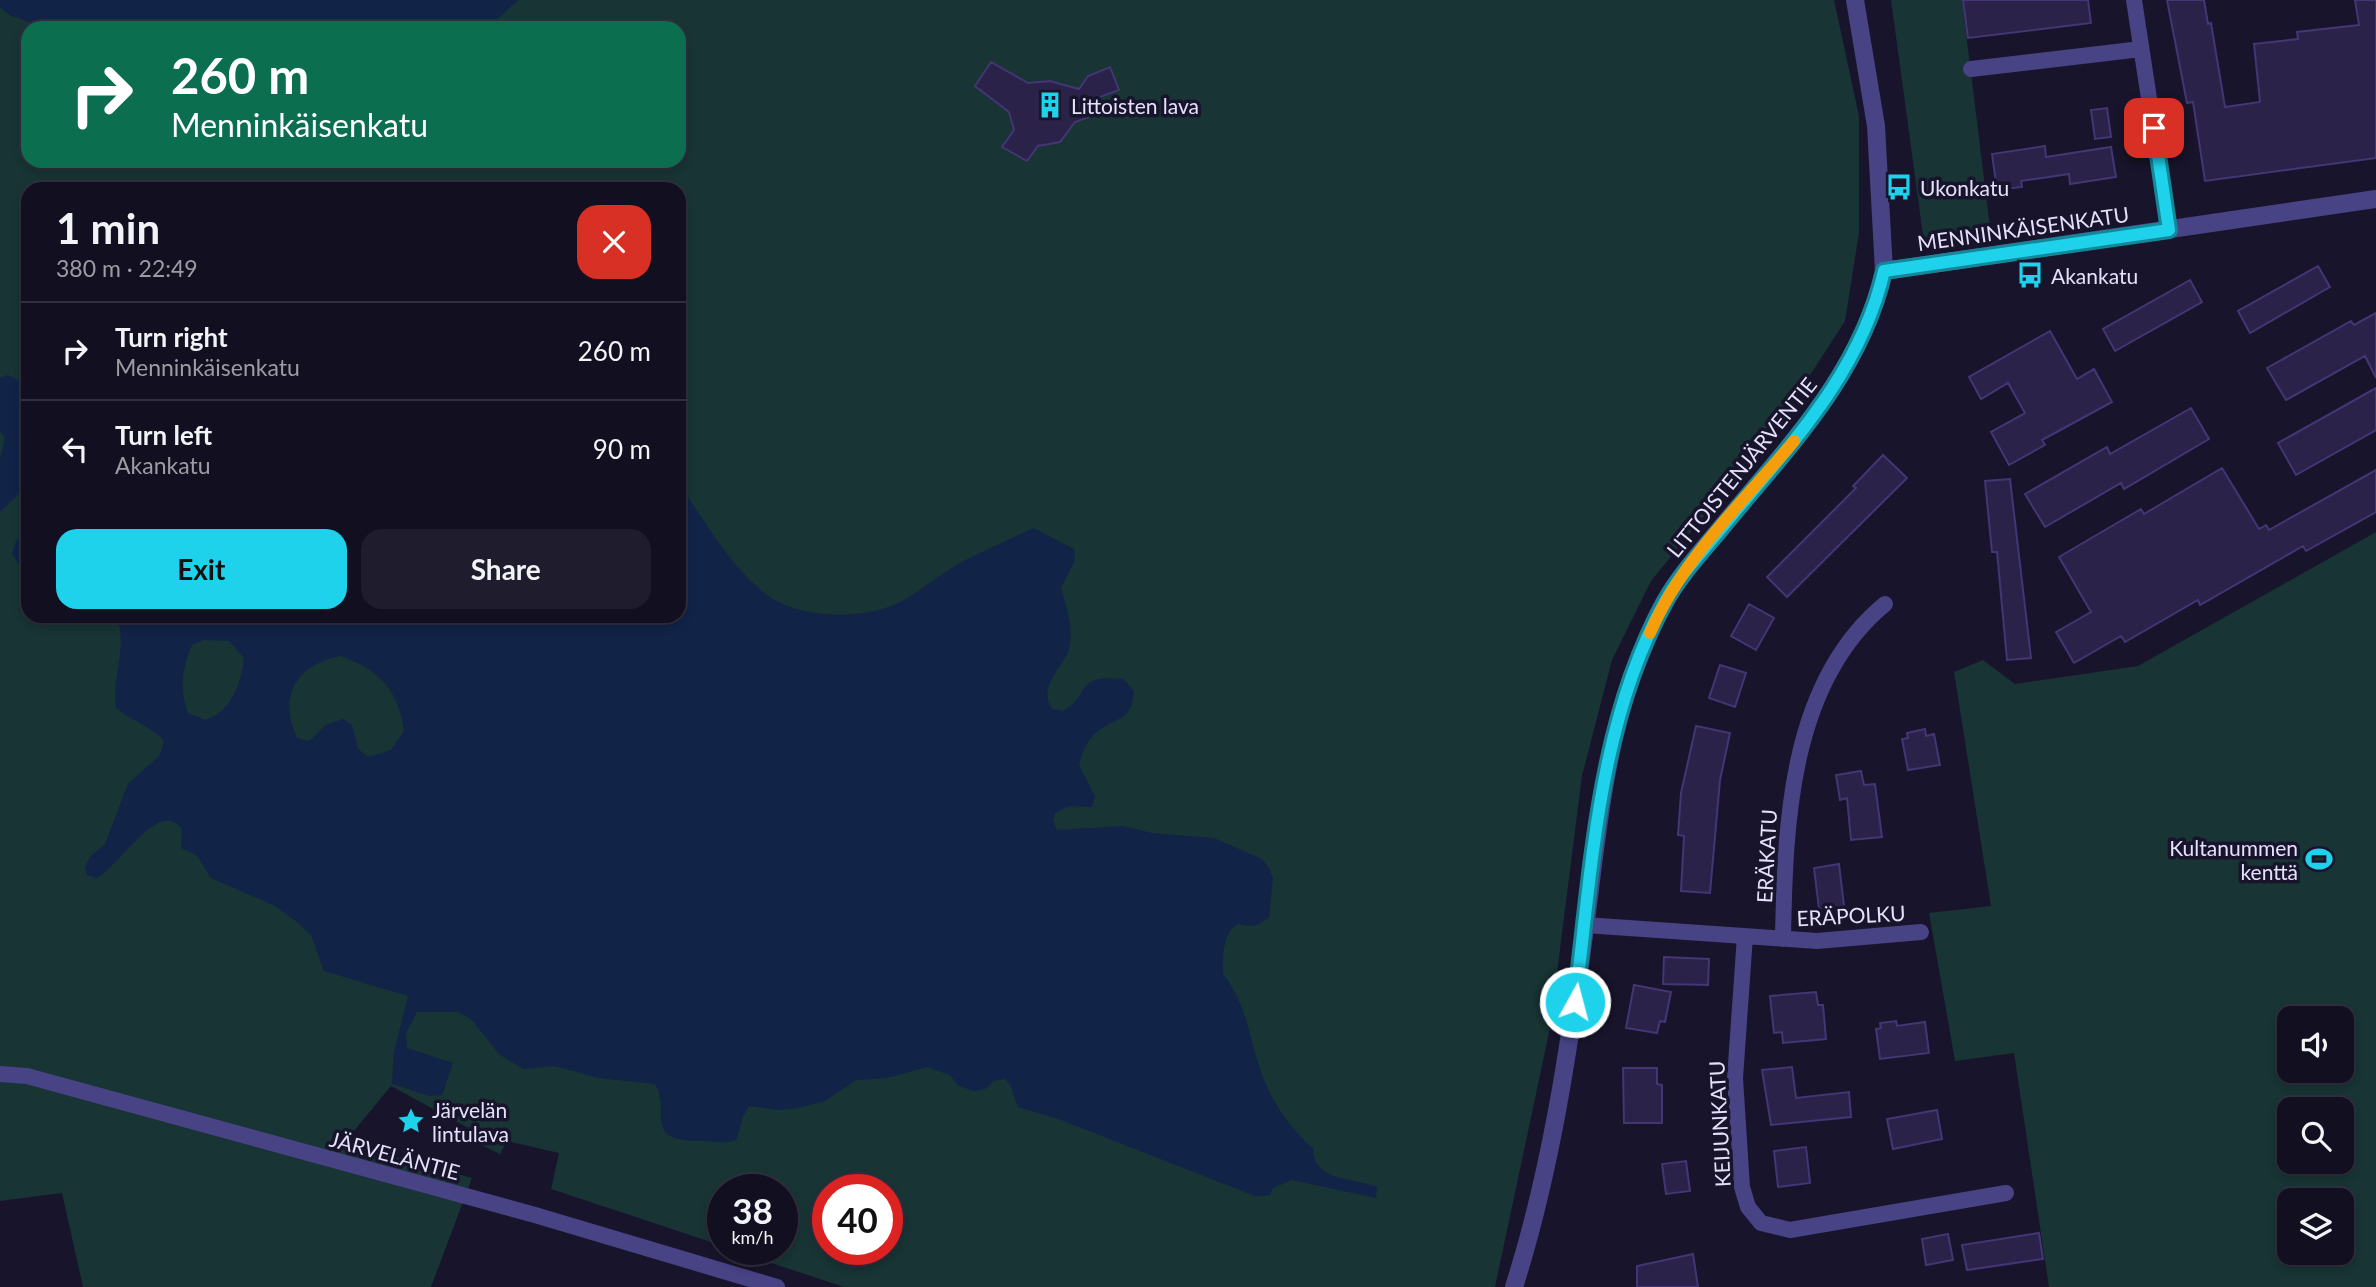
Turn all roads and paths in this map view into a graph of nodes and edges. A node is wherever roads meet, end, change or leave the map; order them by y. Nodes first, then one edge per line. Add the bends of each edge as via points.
1 (1856, 0) edge
2 (2134, 0) edge
3 (2141, 49) junction
4 (1971, 69) dead end
5 (2376, 199) edge
6 (2169, 230) junction
7 (1884, 271) junction
8 (1885, 604) dead end
9 (1585, 925) junction
10 (1921, 932) dead end
11 (1745, 936) junction
12 (1783, 939) junction
13 (0, 1074) edge
14 (2006, 1193) dead end
15 (777, 1287) edge
16 (1514, 1287) edge

1 - 7 street, LITTOISTENJÄRVENTIE via 1876,127
2 - 3 street
3 - 4 street
3 - 6 street
5 - 6 street, MENNINKÄISENKATU
6 - 7 street, MENNINKÄISENKATU
7 - 9 street, LITTOISTENJÄRVENTIE via 1867,327 1841,377 1794,442 1685,571 1652,626 1613,744
8 - 12 street, ERÄKATU via 1859,627 1838,655 1805,738 1788,813
9 - 11 street
9 - 16 street, LITTOISTENJÄRVENTIE via 1572,1028 1539,1195
10 - 12 street, ERÄPOLKU via 1848,940
11 - 12 street
11 - 14 street, KEIJUNKATU via 1735,1101 1742,1187 1754,1216 1770,1227 1790,1230
13 - 15 street, JÄRVELÄNTIE via 27,1076 534,1215

